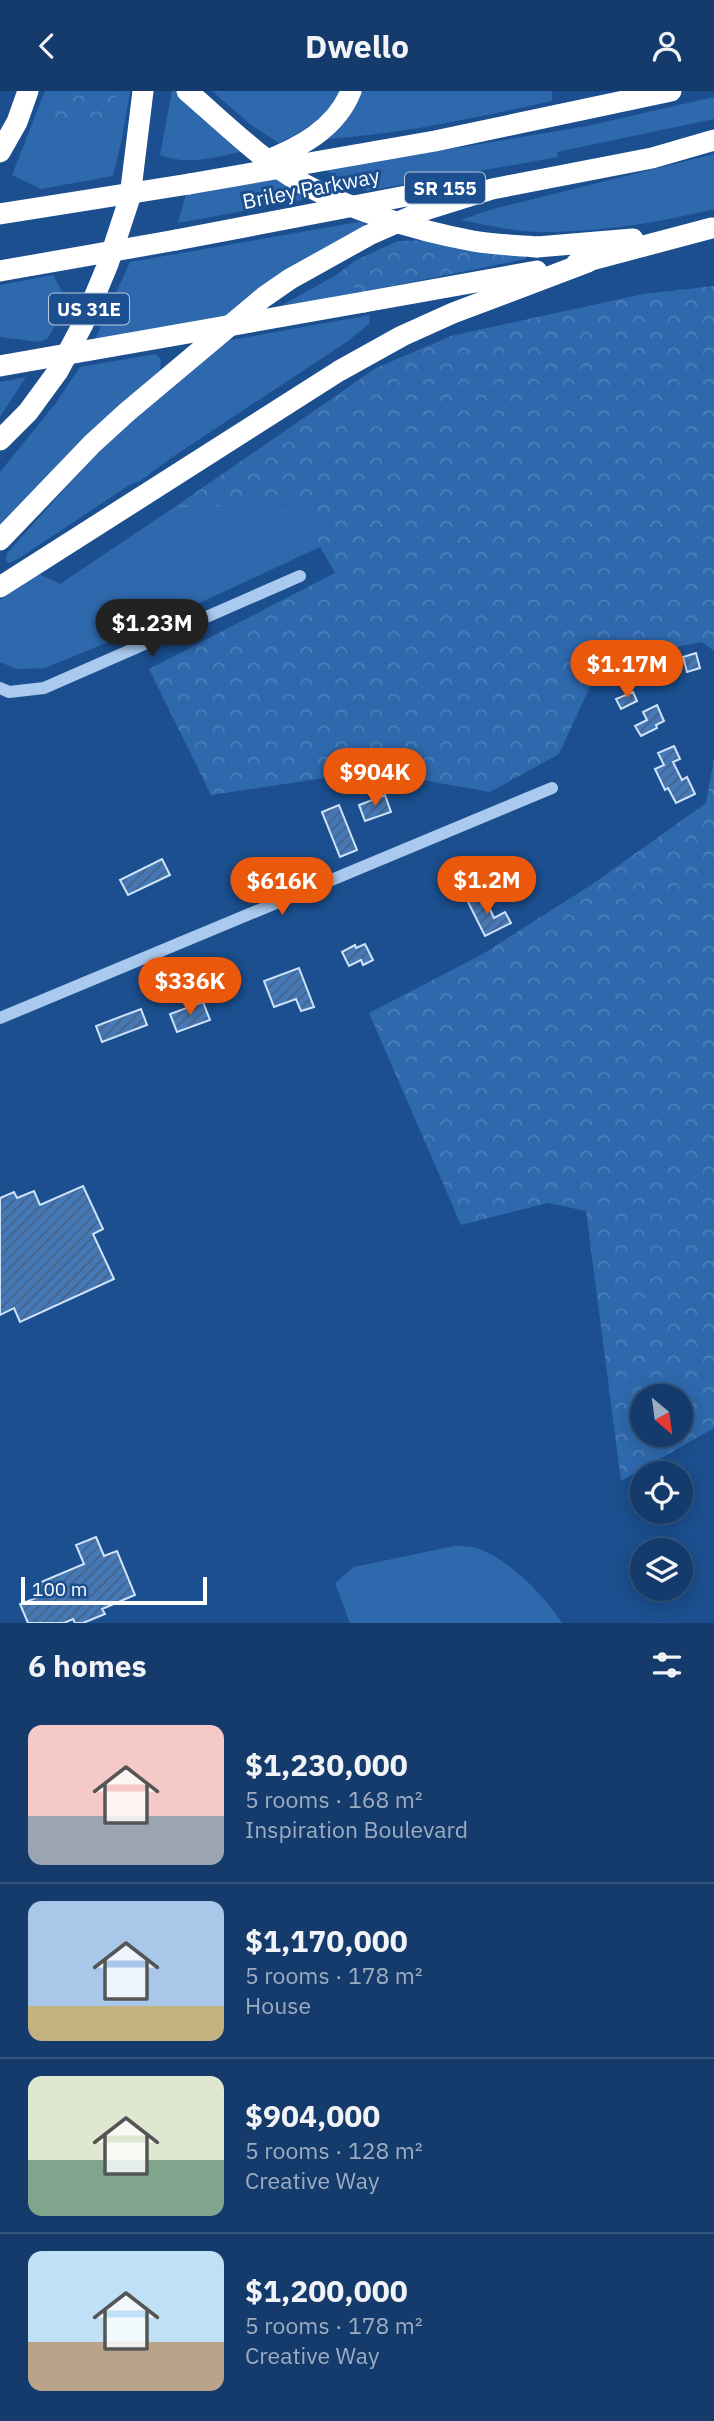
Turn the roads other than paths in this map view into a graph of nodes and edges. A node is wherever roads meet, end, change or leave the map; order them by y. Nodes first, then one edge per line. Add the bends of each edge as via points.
1 (28, 91) edge
2 (143, 91) edge
3 (158, 91) edge
4 (187, 91) edge
5 (351, 91) edge
6 (671, 91) edge
7 (714, 138) edge
8 (0, 152) edge
9 (216, 179) junction
10 (130, 197) junction
11 (0, 214) edge
12 (713, 228) edge
13 (588, 262) junction
14 (0, 271) edge
15 (0, 366) edge
16 (0, 440) edge
17 (0, 540) edge
18 (300, 576) dead end
19 (0, 587) edge
20 (0, 688) edge
21 (551, 788) dead end
22 (0, 1018) edge

1 - 8 highway
2 - 10 highway, US 31E
3 - 10 highway
4 - 12 highway, bridge via 300,181 335,199 419,229 475,242 537,247
5 - 9 highway via 330,124 310,140
6 - 9 highway, Briley Parkway / SR 155 via 435,141
7 - 14 highway, Briley Parkway / SR 155, bridge
7 - 17 highway via 652,158 479,193 428,209 300,274 264,297 127,412
9 - 11 highway, Briley Parkway / SR 155, bridge
10 - 16 highway, US 31E via 108,264 58,371
12 - 13 highway
13 - 15 highway, bridge
13 - 19 highway via 402,336 339,371
18 - 20 street via 44,688 9,692
21 - 22 street

